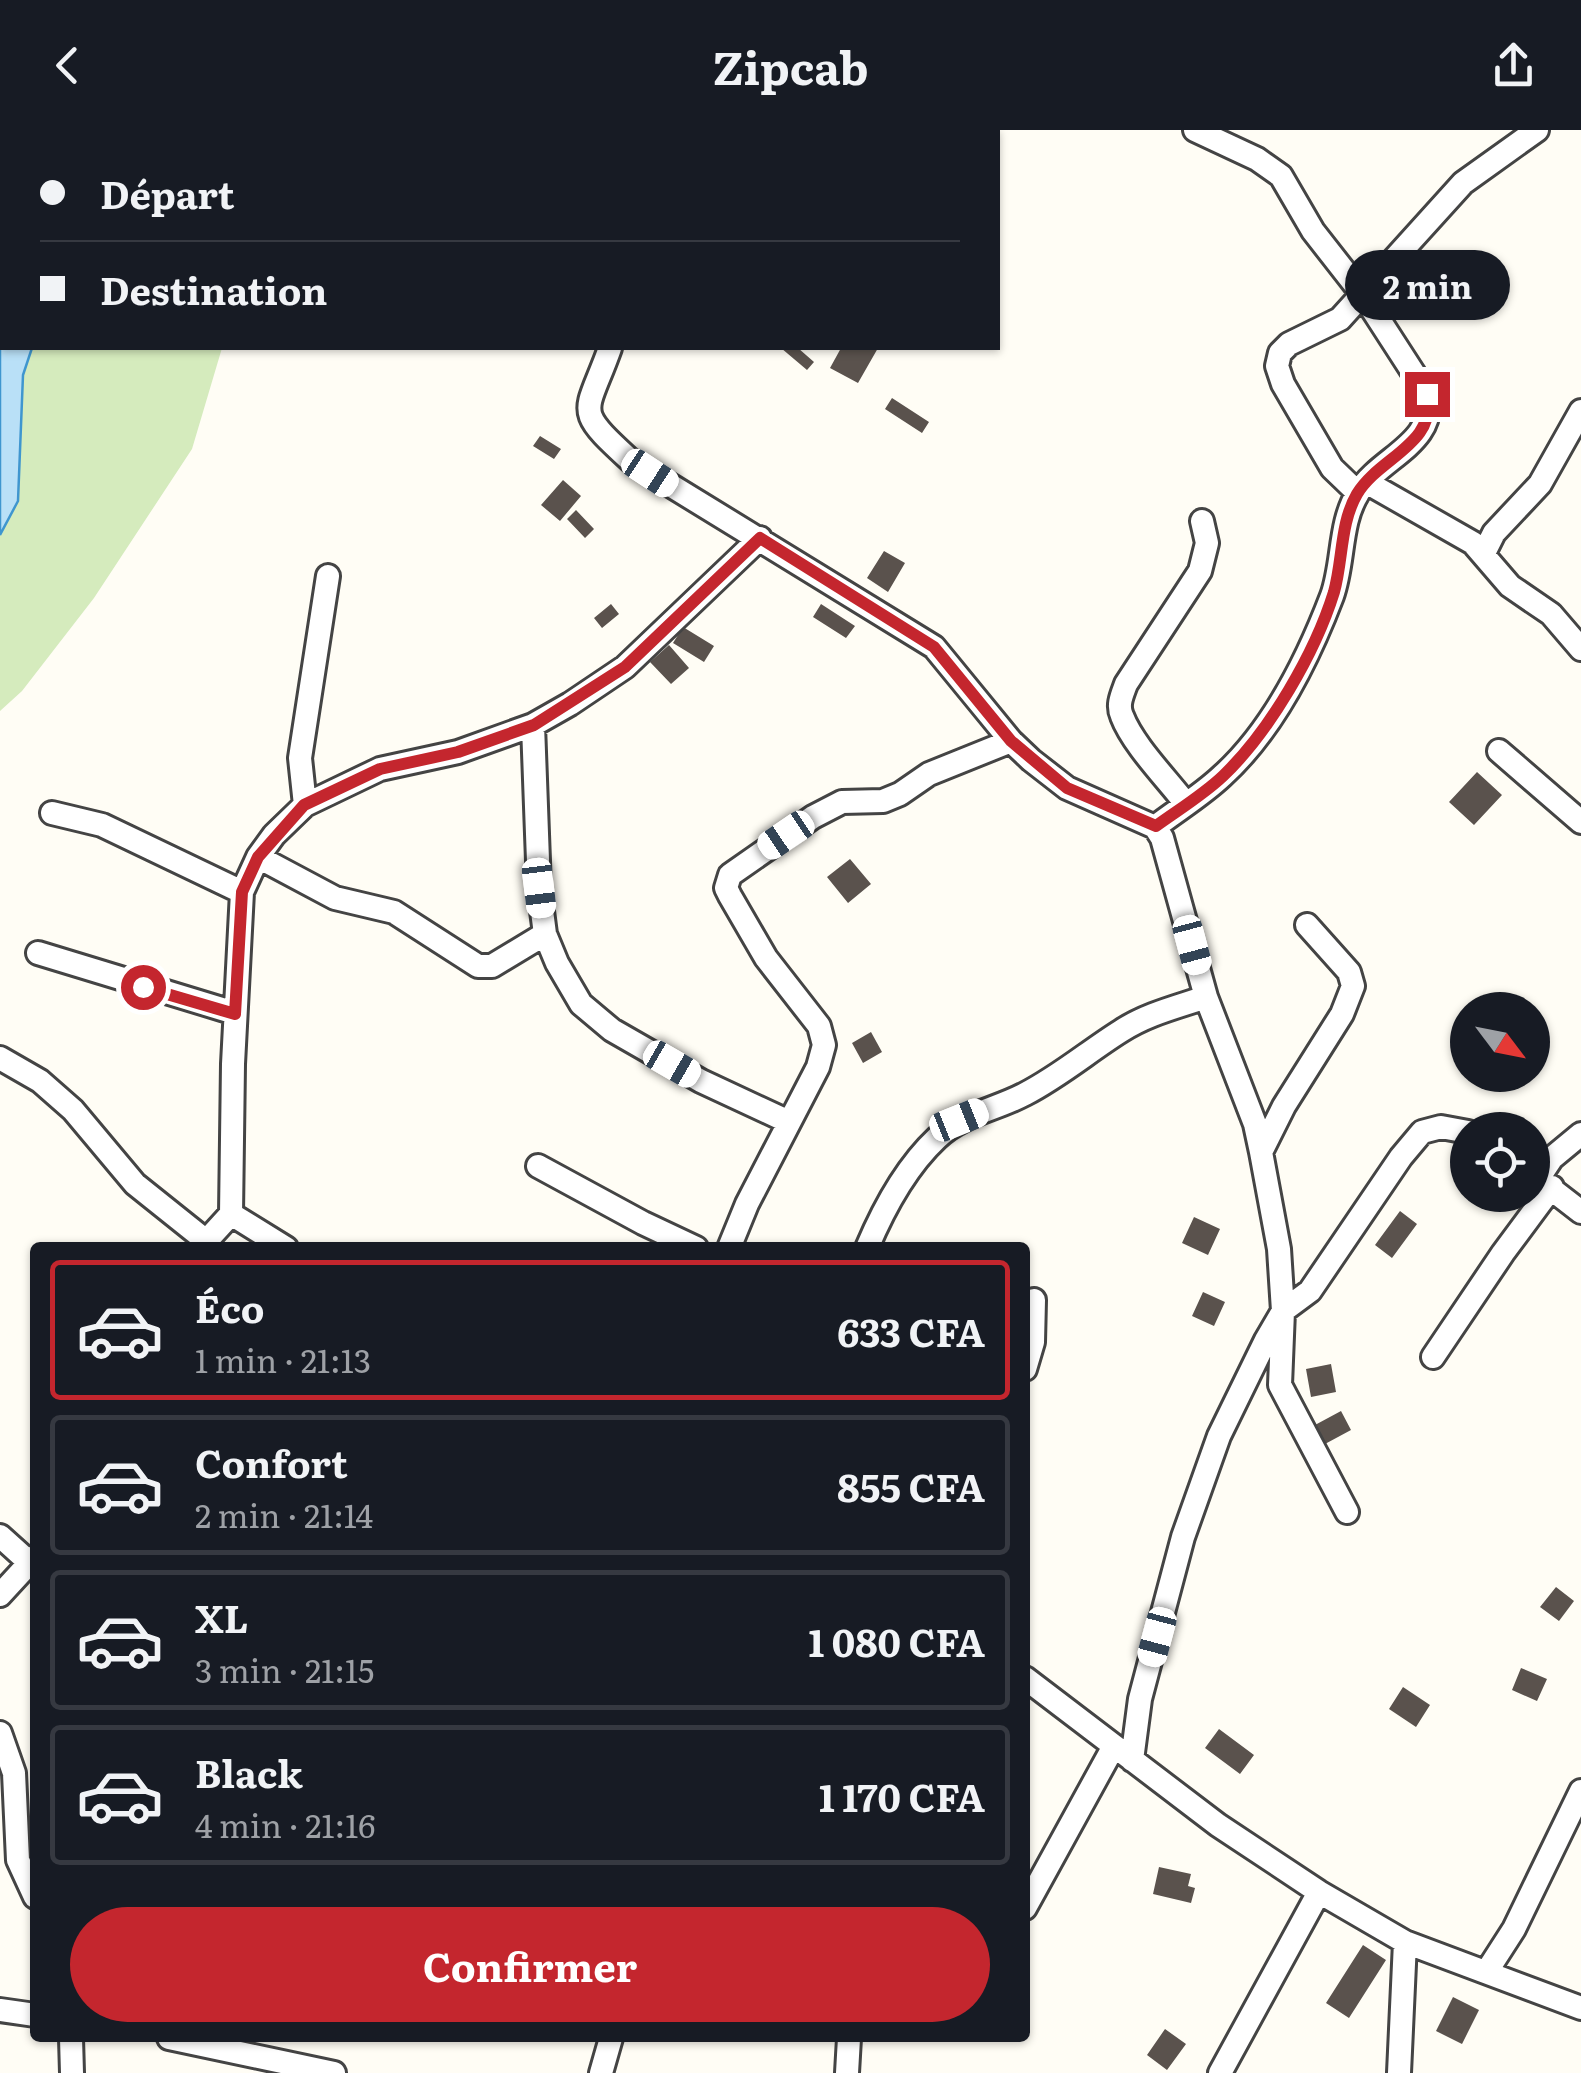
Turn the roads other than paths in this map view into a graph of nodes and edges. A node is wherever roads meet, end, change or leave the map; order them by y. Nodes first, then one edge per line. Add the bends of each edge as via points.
1 (1195, 130) edge
2 (1537, 130) edge
3 (1364, 296) junction
4 (609, 350) edge
5 (1581, 411) edge
6 (1362, 487) junction
7 (1202, 521) dead end
8 (760, 538) junction
9 (1484, 552) junction
10 (328, 576) dead end
11 (1581, 649) edge
12 (534, 725) junction
13 (1011, 741) junction
14 (1499, 751) dead end
15 (1186, 804) junction
16 (304, 805) junction
17 (52, 813) dead end
18 (1581, 822) edge
19 (1156, 826) junction
20 (258, 857) junction
21 (242, 892) junction
22 (1307, 925) dead end
23 (544, 934) junction
24 (38, 953) dead end
25 (1206, 998) junction
26 (235, 1014) junction
27 (0, 1058) edge
28 (790, 1122) junction
29 (1450, 1129) edge
30 (1581, 1134) edge
31 (1261, 1152) junction
32 (1550, 1162) edge
33 (538, 1166) dead end
34 (1550, 1189) edge
35 (1525, 1212) edge
36 (1581, 1212) edge
37 (231, 1214) junction
38 (201, 1242) edge
39 (205, 1242) edge
40 (276, 1242) edge
41 (683, 1242) edge
42 (731, 1242) edge
43 (869, 1242) edge
44 (1034, 1300) dead end
45 (1283, 1311) junction
46 (1030, 1352) edge
47 (1434, 1356) dead end
48 (1347, 1512) dead end
49 (0, 1536) edge
50 (30, 1558) edge
51 (30, 1563) edge
52 (0, 1595) edge
53 (1030, 1682) edge
54 (0, 1733) edge
55 (1123, 1753) junction
56 (16, 1773) edge
57 (1581, 1791) edge
58 (30, 1886) edge
59 (1319, 1892) junction
60 (1030, 1900) edge
61 (1405, 1942) junction
62 (1487, 1971) junction
63 (1581, 2008) edge
64 (0, 2010) edge
65 (30, 2013) edge
66 (71, 2042) edge
67 (214, 2042) edge
68 (610, 2042) edge
69 (848, 2042) edge
70 (247, 2045) edge
71 (324, 2072) edge
72 (72, 2073) edge
73 (601, 2073) edge
74 (847, 2073) edge
75 (1220, 2073) edge
76 (1400, 2073) edge

1 - 3 street via 1281,176
2 - 3 street via 1462,183
3 - 6 street via 1427,394 1431,412 1425,427
3 - 6 street via 1340,319 1288,344 1277,366 1332,468
4 - 8 street via 588,402 601,434 656,478
5 - 9 street via 1540,484
6 - 9 street
6 - 15 street via 1349,510 1334,592 1304,660 1266,726 1223,776
7 - 15 street via 1207,544 1200,571 1119,702 1137,740
8 - 12 street via 625,667
8 - 13 street via 934,647
9 - 11 street via 1510,586 1551,614
10 - 16 street via 300,758
12 - 16 street via 458,752 380,769
12 - 23 street
13 - 19 street via 1067,788
13 - 28 street via 883,801 842,802 730,875 726,888 766,958 820,1026 818,1066
14 - 18 street
15 - 19 street
16 - 20 street
17 - 21 street via 102,825
19 - 25 street
20 - 21 street
20 - 23 street via 336,898 394,912 478,966 492,966
21 - 26 street
22 - 31 street via 1349,972 1353,986
23 - 28 street via 582,1004 612,1030 701,1082
24 - 26 street
25 - 31 street
25 - 43 street via 1152,1014 1022,1096 959,1120 913,1166
26 - 37 street
27 - 38 street via 73,1110 135,1184
28 - 42 street
29 - 45 street via 1422,1132 1310,1291
30 - 32 street
31 - 45 street
33 - 41 street
34 - 36 street
35 - 47 street
37 - 39 street
37 - 40 street
44 - 46 street
45 - 48 street via 1280,1385
45 - 55 street via 1198,1491
49 - 50 street
51 - 52 street
53 - 55 street
54 - 56 street
55 - 59 street
55 - 60 street
56 - 58 street via 18,1860
57 - 62 street
59 - 61 street
59 - 75 street
61 - 62 street
61 - 76 street
62 - 63 street
64 - 65 street
66 - 72 street
67 - 70 street
68 - 73 street
69 - 74 street
70 - 71 street

